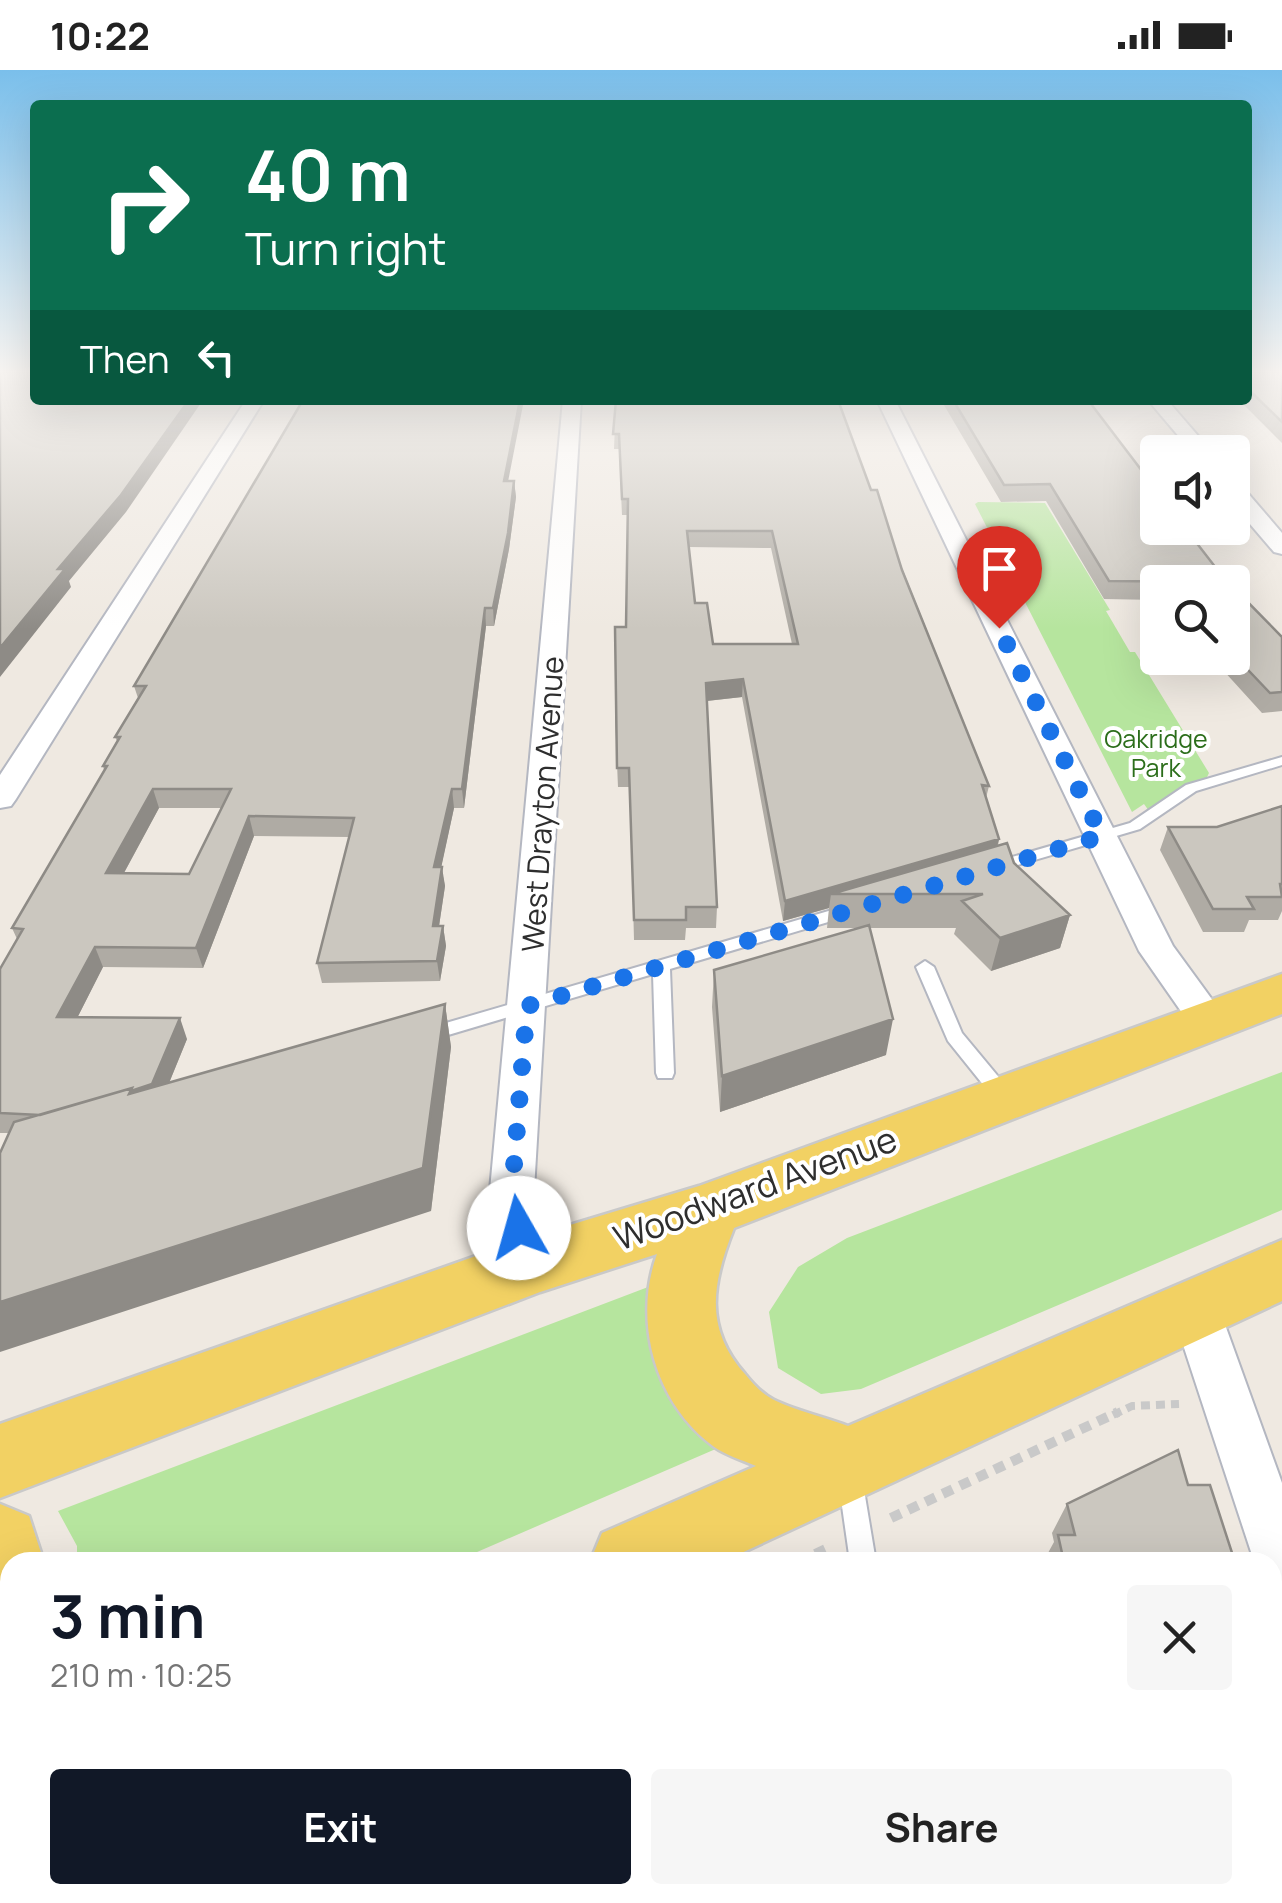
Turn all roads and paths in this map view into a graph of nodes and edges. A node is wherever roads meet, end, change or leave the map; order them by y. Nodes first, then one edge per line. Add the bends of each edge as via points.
1 (218, 458) edge
2 (568, 458) edge
3 (915, 458) edge
4 (1250, 510) edge
5 (1282, 547) edge
6 (1282, 761) edge
7 (0, 799) edge
8 (1102, 836) junction
9 (983, 871) edge
10 (870, 904) edge
11 (661, 966) junction
12 (926, 966) dead end
13 (1282, 993) edge
14 (527, 1006) junction
15 (1208, 1020) junction
16 (404, 1042) edge
17 (665, 1073) dead end
18 (1005, 1098) junction
19 (709, 1210) junction
20 (526, 1267) junction
21 (1282, 1268) edge
22 (1194, 1308) junction
23 (1233, 1420) junction
24 (0, 1461) edge
25 (853, 1498) junction
26 (665, 1552) edge
27 (807, 1552) edge
28 (861, 1552) edge
29 (1279, 1552) edge

1 - 7 street
2 - 14 street, West Drayton Avenue
3 - 8 street
4 - 5 street
6 - 8 lane via 1191,788 1135,826
8 - 9 lane
8 - 15 street via 1157,951
10 - 11 lane
11 - 14 lane
11 - 17 lane
12 - 18 lane via 954,1036
13 - 15 main road, Woodward Avenue
14 - 16 lane
14 - 20 street, West Drayton Avenue via 512,1190
15 - 18 main road, Woodward Avenue
18 - 19 main road, Woodward Avenue
19 - 20 main road, Woodward Avenue
19 - 25 main road via 686,1258 678,1306 686,1348 705,1384 741,1422
20 - 24 main road, Woodward Avenue
21 - 22 main road
22 - 23 street
22 - 25 main road
23 - 25 path via 1179,1404 1132,1406
23 - 29 street
25 - 26 main road
25 - 27 path
25 - 28 lane

